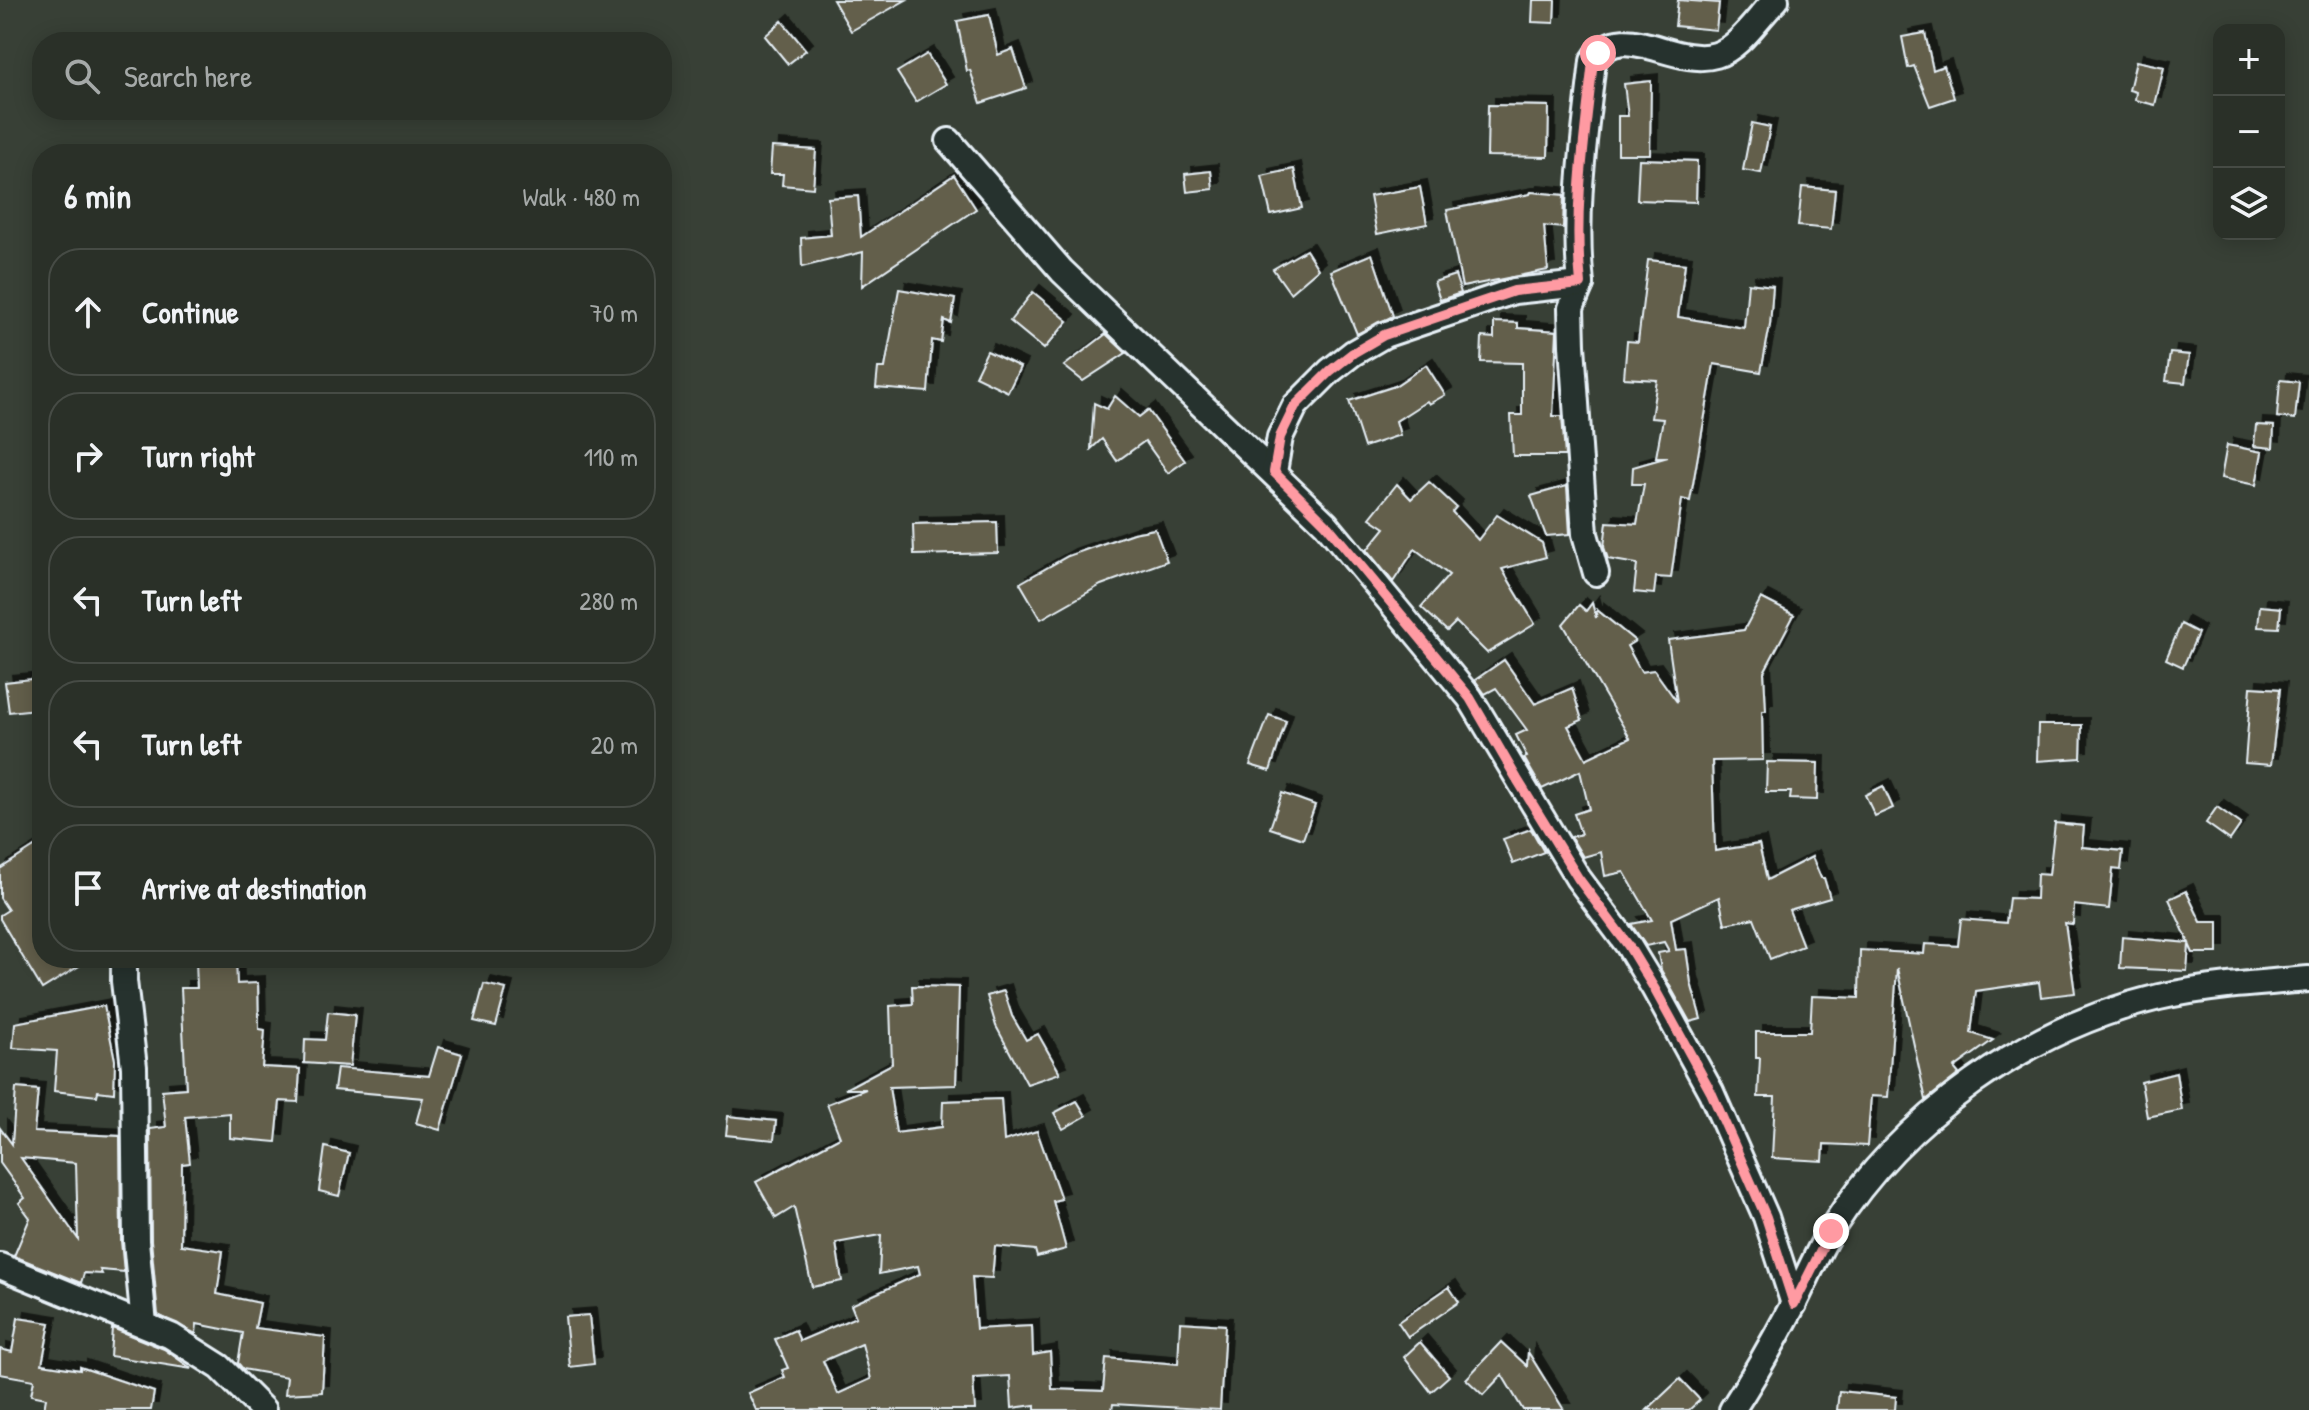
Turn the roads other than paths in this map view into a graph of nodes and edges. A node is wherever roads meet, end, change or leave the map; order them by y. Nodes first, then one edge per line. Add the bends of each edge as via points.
1 (1776, 0) edge
2 (949, 141) dead end
3 (1581, 284) junction
4 (1274, 472) junction
5 (1596, 573) dead end
6 (124, 968) edge
7 (2309, 979) edge
8 (0, 1266) edge
9 (1794, 1304) junction
10 (144, 1324) junction
11 (263, 1410) edge
12 (1732, 1410) edge

1 - 3 street via 1739,41 1714,56 1686,58 1633,42 1611,44 1598,53 1580,174 1576,242
2 - 4 street via 1062,271
3 - 4 street via 1514,291 1384,335 1353,353 1295,406 1280,437
3 - 5 street via 1571,308 1572,345 1585,534
4 - 9 street via 1326,524 1470,698 1578,878 1648,977 1711,1092 1766,1217
6 - 10 street via 134,1067 136,1241
7 - 9 street via 2191,990 2129,1005 2057,1033 1993,1070 1882,1161 1831,1231
8 - 10 street
9 - 12 street
10 - 11 street via 220,1367

